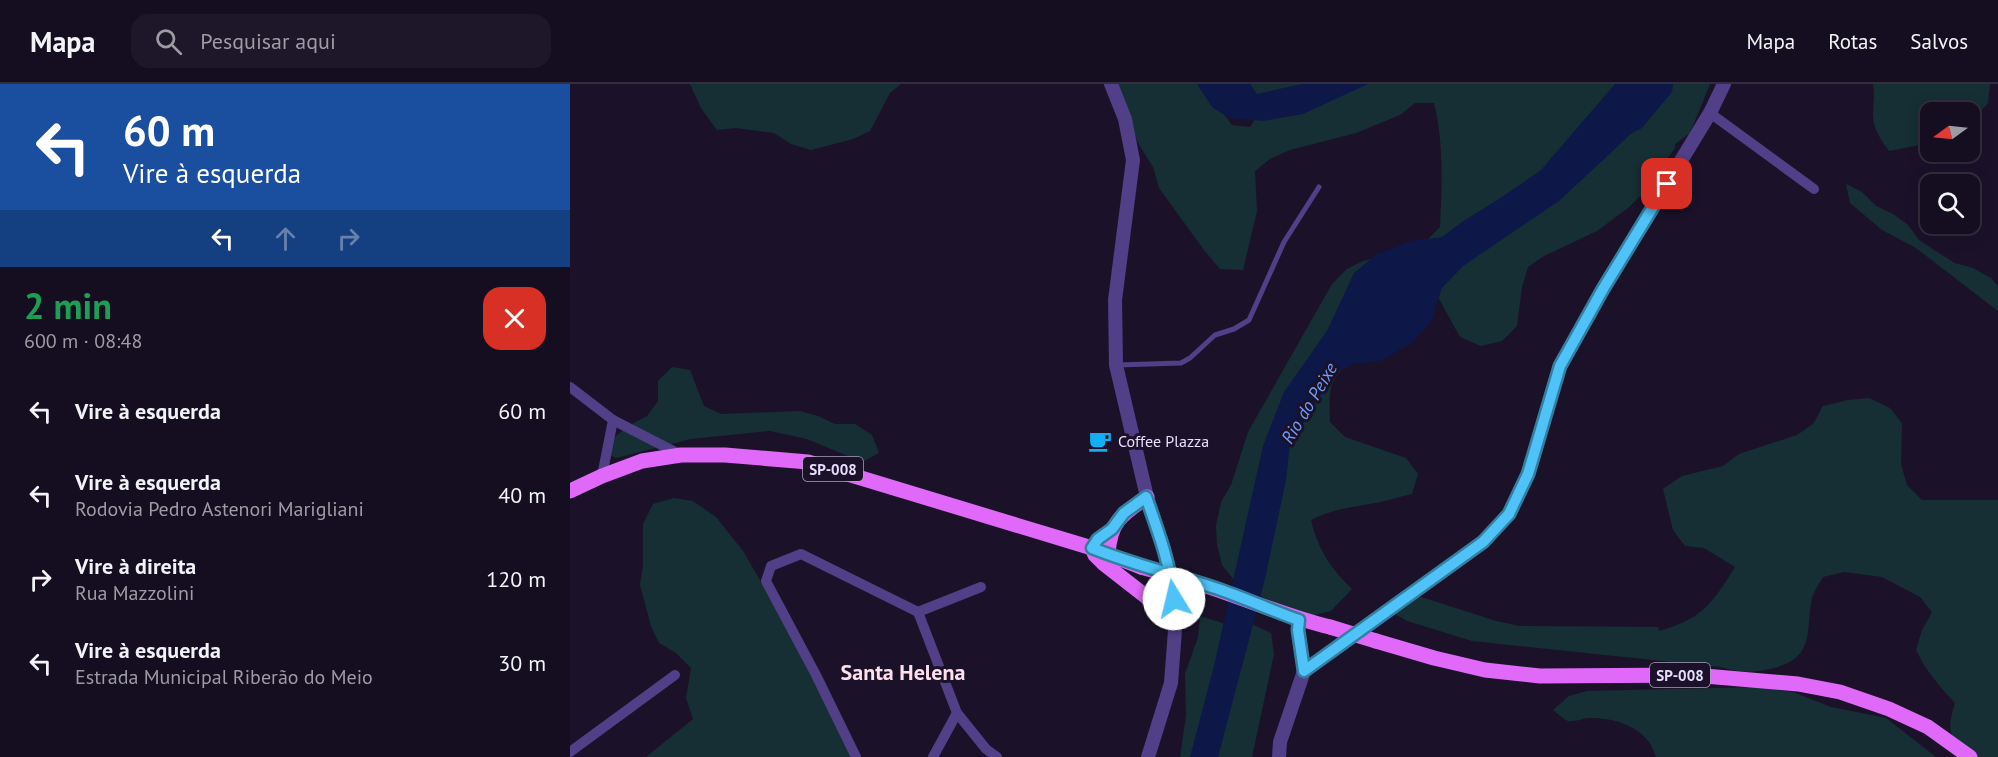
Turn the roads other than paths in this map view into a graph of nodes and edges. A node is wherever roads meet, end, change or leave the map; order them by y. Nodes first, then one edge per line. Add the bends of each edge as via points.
1 (1111, 84) edge
2 (1724, 84) edge
3 (1710, 113) junction
4 (1319, 187) dead end
5 (1814, 189) dead end
6 (1116, 365) junction
7 (570, 387) edge
8 (613, 420) junction
9 (681, 455) junction
10 (602, 476) junction
11 (570, 491) edge
12 (1146, 497) junction
13 (1112, 529) junction
14 (1092, 548) junction
15 (1108, 554) junction
16 (981, 587) dead end
17 (918, 612) junction
18 (1176, 617) junction
19 (1293, 618) junction
20 (1304, 671) junction
21 (675, 675) dead end
22 (957, 713) junction
23 (570, 752) edge
24 (856, 757) edge
25 (933, 757) edge
26 (997, 757) edge
27 (1148, 757) edge
28 (1279, 757) edge
29 (1970, 757) edge

1 - 6 street via 1125,119 1133,160 1115,300
2 - 3 street
3 - 5 street
3 - 20 street via 1560,366 1528,474 1509,514 1483,542
4 - 6 lane via 1284,242 1249,320 1215,335 1180,363
6 - 12 street
7 - 8 street
8 - 9 street
8 - 10 street
9 - 10 main road, SP-008 via 642,461
9 - 14 main road, SP-008 via 808,462
10 - 11 main road, SP-008
12 - 13 main road via 1124,513
12 - 18 street via 1164,549
13 - 14 main road
13 - 15 main road
14 - 15 main road, SP-008
14 - 18 main road via 1103,563
15 - 19 main road, SP-008, bridge
16 - 17 street
17 - 22 street
17 - 24 street via 801,554 771,566 766,581
18 - 27 street via 1172,683
19 - 20 street
19 - 29 main road, SP-008, bridge via 1434,658 1496,671 1540,676 1693,675 1840,692 1928,727
20 - 28 street via 1280,742
21 - 23 street
22 - 25 street
22 - 26 street

